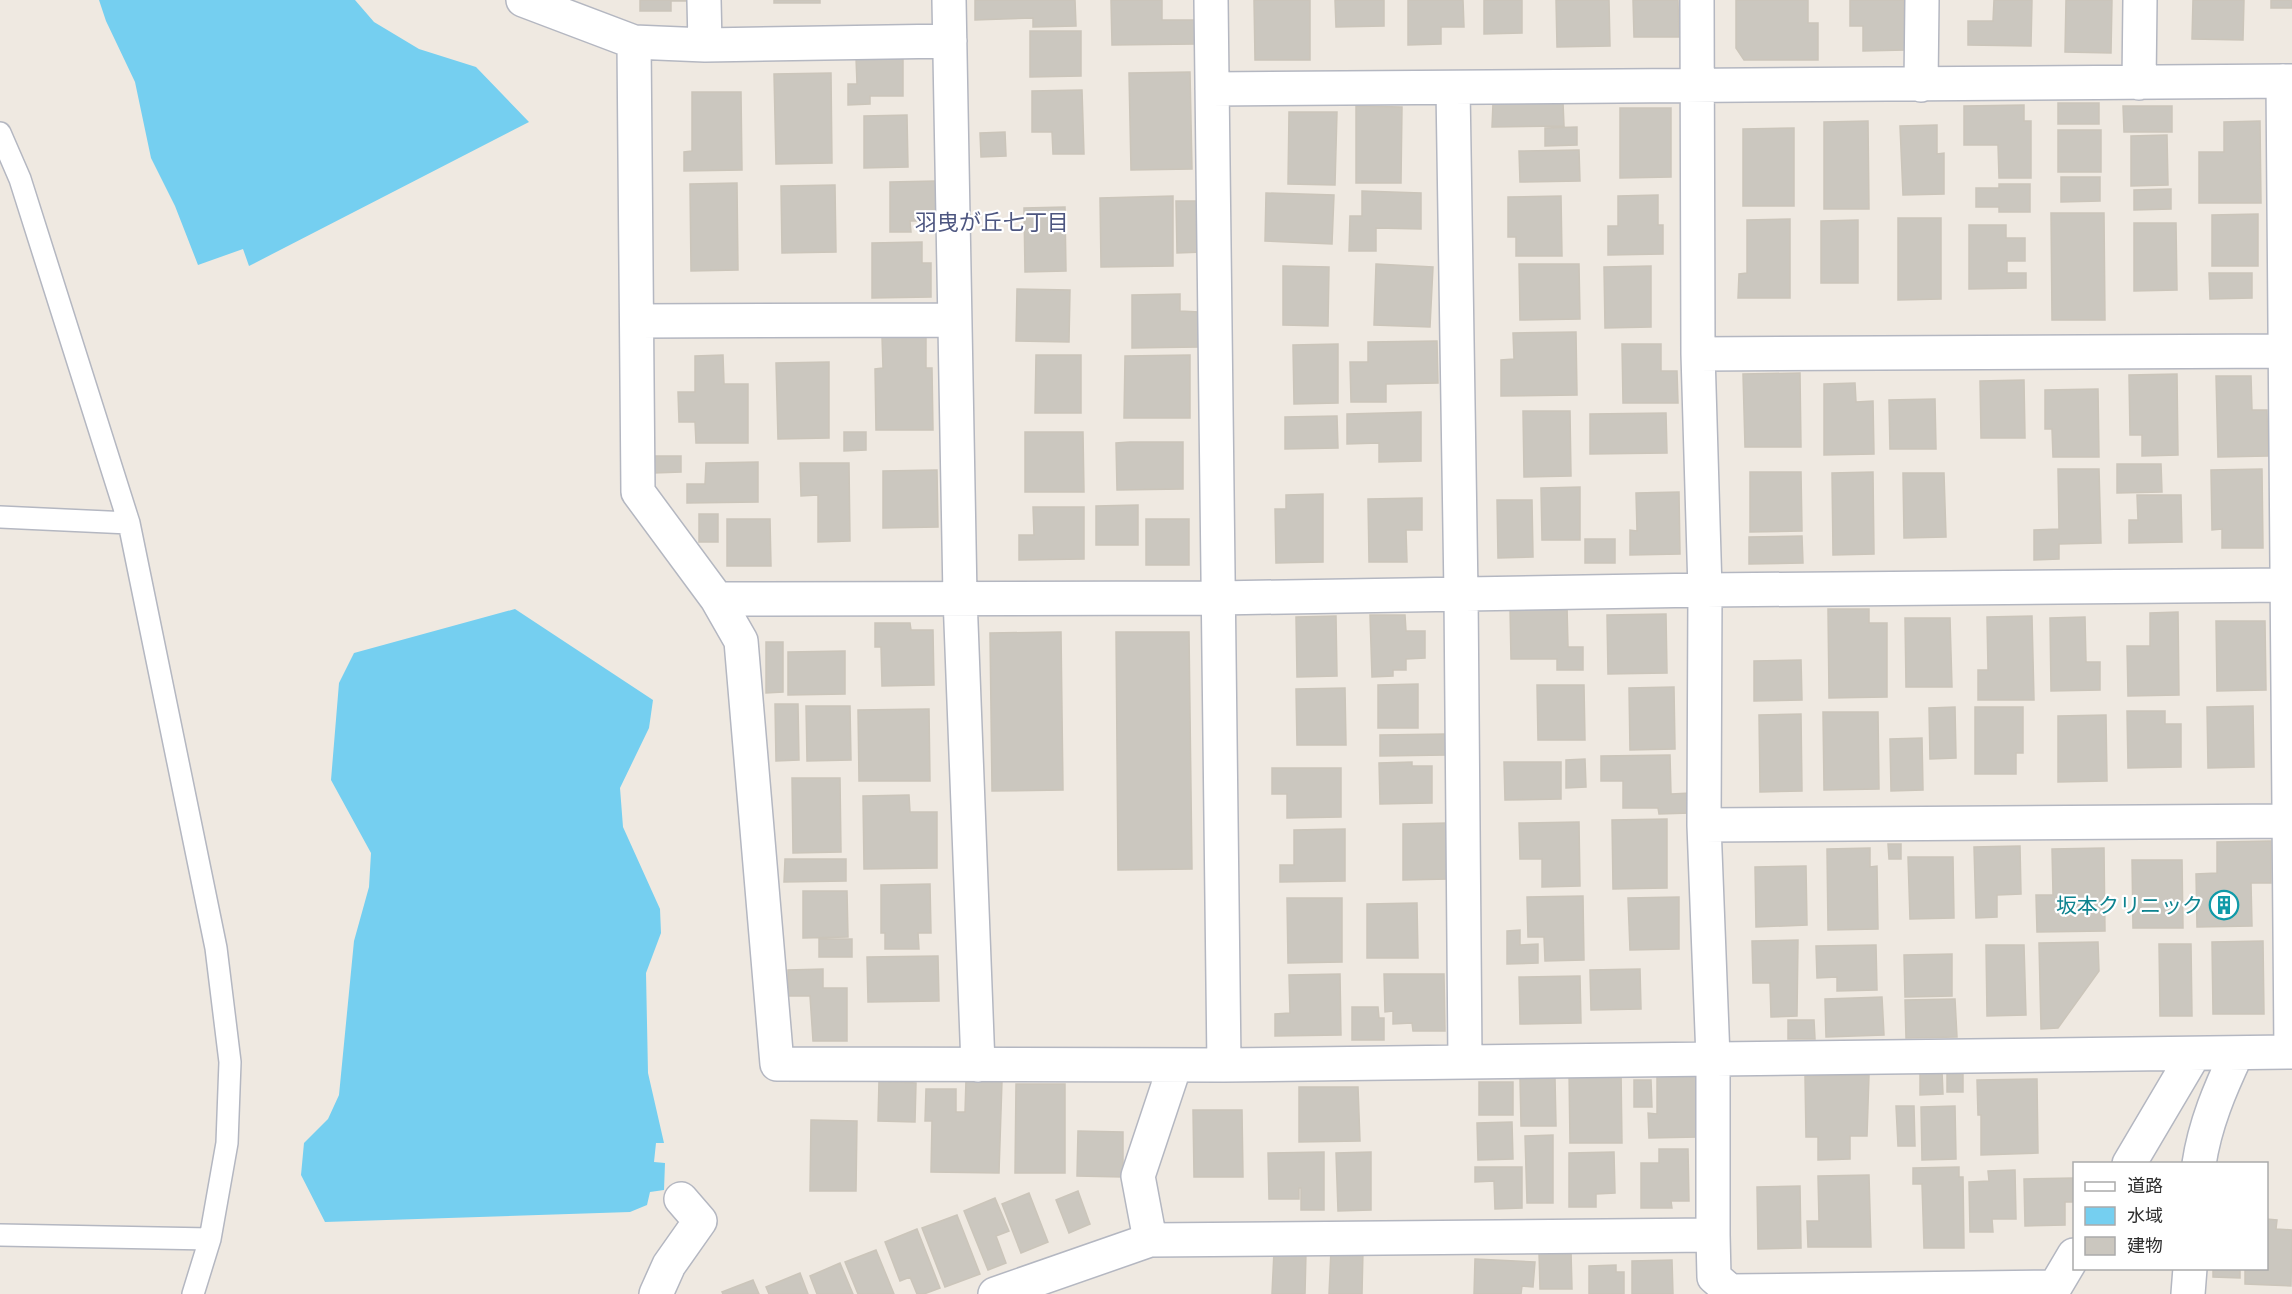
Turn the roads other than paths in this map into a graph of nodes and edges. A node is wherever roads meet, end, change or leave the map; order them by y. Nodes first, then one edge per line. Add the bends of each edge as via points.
1 (523, 0) edge
2 (705, 0) edge
3 (949, 0) edge
4 (1211, 0) edge
5 (1697, 0) edge
6 (1922, 0) edge
7 (2140, 0) edge
8 (950, 41) junction
9 (634, 42) junction
10 (705, 45) junction
11 (2288, 81) edge
12 (2139, 83) junction
13 (1921, 85) junction
14 (1697, 86) junction
15 (1453, 88) junction
16 (1212, 89) junction
17 (0, 133) edge
18 (953, 320) junction
19 (637, 321) junction
20 (2289, 351) edge
21 (1698, 354) junction
22 (0, 517) edge
23 (129, 523) junction
24 (2290, 585) edge
25 (1705, 590) junction
26 (1461, 594) junction
27 (960, 597) junction
28 (1218, 598) junction
29 (717, 599) junction
30 (2290, 821) edge
31 (1704, 825) junction
32 (2291, 1052) edge
33 (2237, 1053) junction
34 (2194, 1054) junction
35 (1713, 1058) junction
36 (1465, 1061) junction
37 (978, 1065) junction
38 (1175, 1065) junction
39 (1224, 1065) junction
40 (2130, 1162) edge
41 (2199, 1162) edge
42 (681, 1199) dead end
43 (0, 1235) edge
44 (1713, 1235) junction
45 (210, 1239) junction
46 (1150, 1240) junction
47 (2073, 1257) edge
48 (2190, 1270) edge
49 (193, 1294) edge
50 (656, 1294) edge
51 (995, 1294) edge
52 (2188, 1294) edge

1 - 9 street
2 - 10 street
3 - 8 street
4 - 16 street
5 - 14 street
6 - 13 street
7 - 12 street
8 - 10 street
8 - 18 street
9 - 10 street
9 - 19 street
11 - 12 street
11 - 20 street
12 - 13 street
13 - 14 street
14 - 15 street
14 - 21 street
15 - 16 street
15 - 26 street
16 - 28 street
17 - 23 lane via 20,179
18 - 19 street
18 - 27 street
19 - 29 street via 638,492
20 - 21 street
20 - 24 street
21 - 25 street
22 - 23 lane
23 - 45 lane via 216,948 230,1062 227,1143
24 - 25 street
24 - 30 street
25 - 26 street
25 - 31 street
26 - 28 street
26 - 36 street
27 - 28 street
27 - 29 street
27 - 37 street
28 - 39 street
29 - 37 street via 741,641 777,1064
30 - 31 street
30 - 32 street
31 - 35 street
32 - 33 street
33 - 34 street
33 - 41 street via 2204,1134
34 - 35 street
34 - 40 street
35 - 36 street
35 - 44 street
36 - 39 street
37 - 38 street
38 - 39 street
38 - 46 street via 1138,1176
42 - 50 street via 700,1221 669,1264
43 - 45 lane
44 - 46 street
44 - 47 street via 1714,1277 1730,1291 2055,1287
45 - 49 lane
46 - 51 street
48 - 52 street

